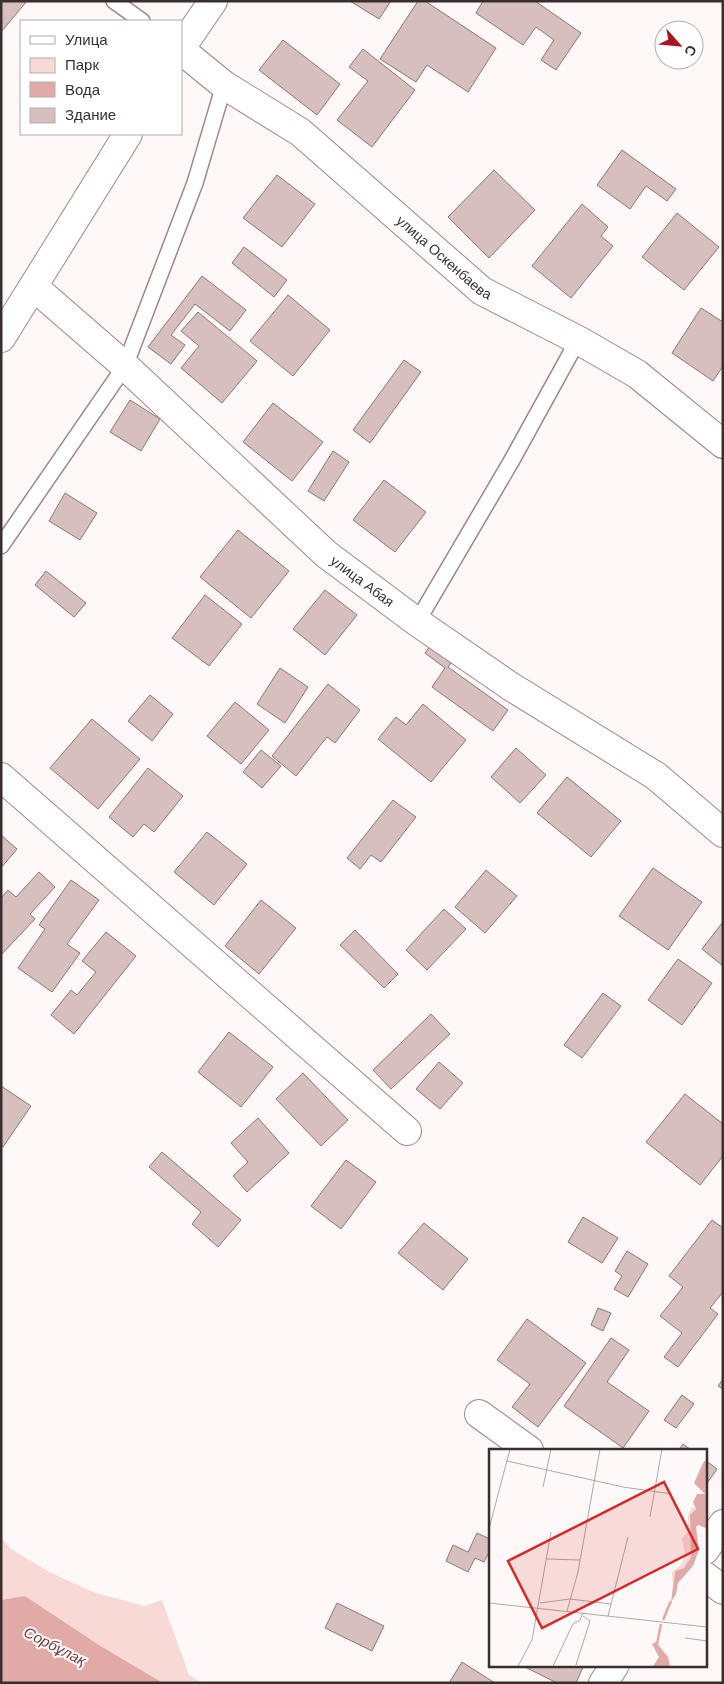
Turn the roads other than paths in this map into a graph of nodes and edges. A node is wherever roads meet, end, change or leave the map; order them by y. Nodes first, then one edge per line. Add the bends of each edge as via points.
1 (114, 1) edge
2 (213, 1) edge
3 (141, 20) edge
4 (182, 48) edge
5 (182, 50) edge
6 (224, 85) junction
7 (127, 135) edge
8 (34, 287) junction
9 (1, 338) edge
10 (578, 340) junction
11 (125, 366) junction
12 (723, 444) edge
13 (1, 546) edge
14 (417, 622) junction
15 (1, 777) edge
16 (723, 833) edge
17 (407, 1131) dead end
18 (479, 1414) dead end
19 (528, 1449) edge
20 (723, 1524) edge
21 (706, 1549) edge
22 (706, 1577) edge
23 (723, 1590) edge
24 (614, 1666) edge
25 (603, 1683) edge

1 - 3 lane
2 - 4 street
5 - 6 street, улица Оскенбаева
6 - 10 street, улица Оскенбаева via 300,132 482,291
6 - 11 lane via 195,183
7 - 8 street
8 - 9 street
8 - 11 street, улица Абая
10 - 12 street, улица Оскенбаева via 637,374
10 - 14 lane
11 - 13 lane
11 - 14 street, улица Абая via 326,554
14 - 16 street, улица Абая via 510,686 656,776
15 - 17 street
18 - 19 street
20 - 21 street
22 - 23 street
24 - 25 street

